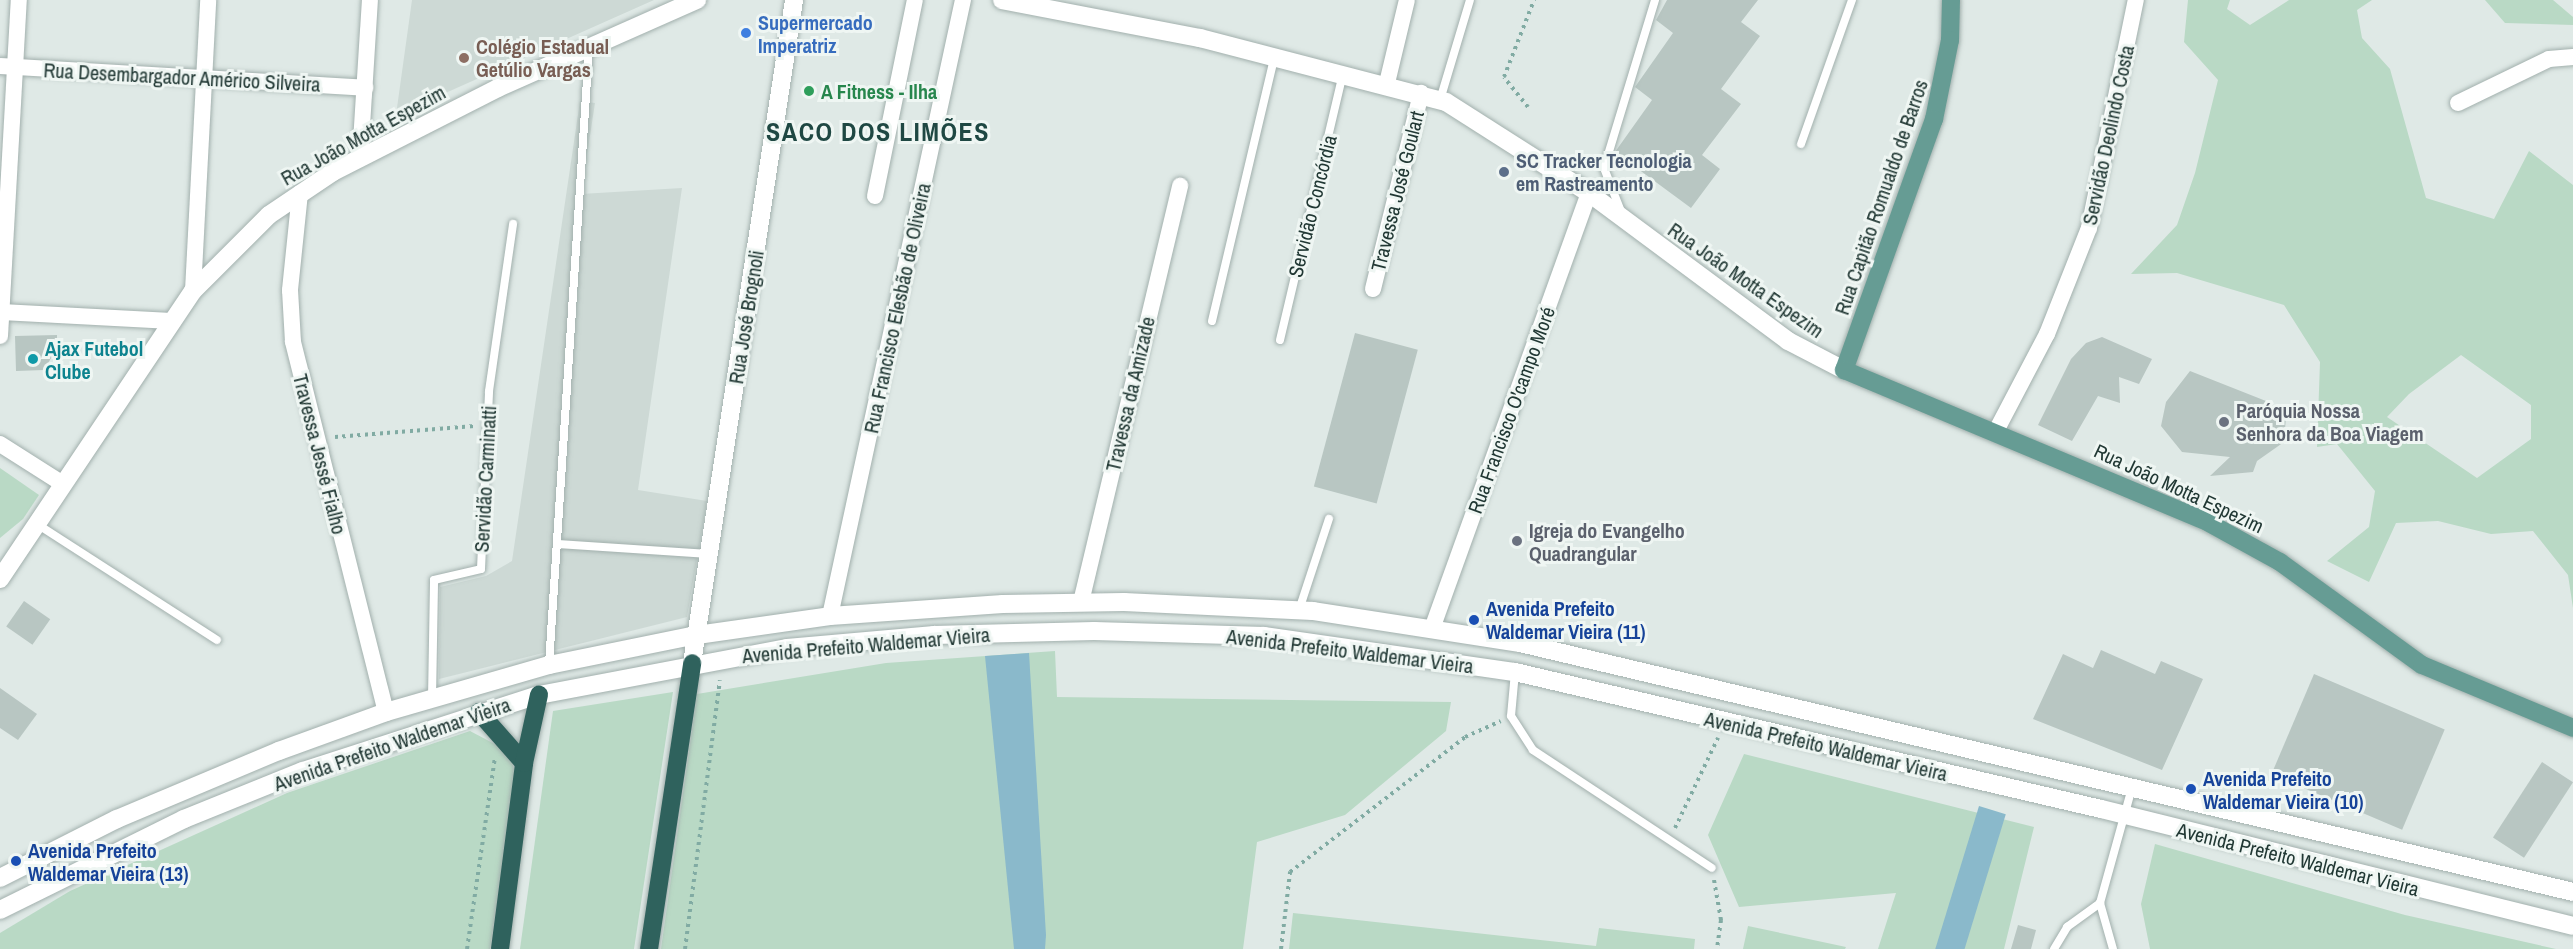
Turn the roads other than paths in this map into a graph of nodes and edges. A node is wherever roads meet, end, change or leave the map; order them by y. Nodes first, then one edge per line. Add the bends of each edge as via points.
1 (19, 0) edge
2 (208, 0) edge
3 (370, 0) edge
4 (697, 0) edge
5 (794, 0) edge
6 (915, 0) edge
7 (963, 0) edge
8 (1002, 0) edge
9 (1407, 0) edge
10 (1470, 0) edge
11 (1655, 0) edge
12 (1852, 0) edge
13 (2136, 0) edge
14 (1947, 1) edge
15 (589, 45) junction
16 (1274, 57) junction
17 (2573, 57) edge
18 (8, 67) edge
19 (1344, 73) junction
20 (204, 78) junction
21 (1387, 83) junction
22 (365, 88) junction
23 (1421, 93) junction
24 (1440, 100) junction
25 (2458, 103) dead end
26 (1801, 144) dead end
27 (360, 158) junction
28 (1180, 186) dead end
29 (300, 193) junction
30 (1588, 193) junction
31 (875, 196) dead end
32 (1624, 220) junction
33 (513, 224) dead end
34 (1373, 289) dead end
35 (193, 291) junction
36 (1, 312) edge
37 (173, 321) junction
38 (1212, 321) dead end
39 (0, 336) edge
40 (1280, 340) dead end
41 (1844, 370) junction
42 (1996, 431) junction
43 (0, 444) edge
44 (63, 484) junction
45 (1329, 519) dead end
46 (37, 524) junction
47 (558, 544) junction
48 (709, 554) junction
49 (0, 579) edge
50 (1081, 602) junction
51 (1306, 611) junction
52 (830, 616) junction
53 (1433, 626) junction
54 (697, 635) junction
55 (218, 640) dead end
56 (1310, 643) junction
57 (692, 663) junction
58 (549, 665) junction
59 (1515, 672) junction
60 (539, 695) junction
61 (432, 698) junction
62 (386, 712) junction
63 (479, 712) junction
64 (2573, 728) edge
65 (279, 751) junction
66 (524, 764) junction
67 (290, 776) junction
68 (2107, 782) junction
69 (2132, 788) junction
70 (2101, 809) junction
71 (2125, 815) junction
72 (1712, 868) road end
73 (0, 878) edge
74 (2573, 892) edge
75 (2100, 903) junction
76 (0, 910) edge
77 (2573, 926) edge
78 (500, 949) edge
79 (649, 949) edge
80 (2054, 949) edge
81 (2113, 949) edge

1 - 18 street
2 - 20 street
3 - 22 street
4 - 15 main road, Rua João Motta Espezim
5 - 48 main road, Rua José Brognoli
6 - 31 street
7 - 52 street, Rua Francisco Elesbão de Oliveira
8 - 16 main road, Rua João Motta Espezim
9 - 21 street
10 - 24 lane
11 - 32 lane via 1604,168
12 - 26 lane
13 - 42 street, Servidão Deolindo Costa via 2092,217 2048,334
14 - 41 main road, Rua Capitão Romualdo de Barros via 1950,40 1934,119
15 - 27 main road, Rua João Motta Espezim
15 - 47 lane
16 - 19 main road, Rua João Motta Espezim
16 - 38 lane
17 - 25 street via 2549,59
18 - 20 street, Rua Desembargador Américo Silveira
18 - 36 street
19 - 21 main road, Rua João Motta Espezim
19 - 40 lane, Servidão Concórdia
20 - 22 street, Rua Desembargador Américo Silveira
20 - 35 street
21 - 23 main road, Rua João Motta Espezim
22 - 27 street
23 - 24 main road, Rua João Motta Espezim
23 - 34 street, Travessa José Goulart
24 - 30 main road, Rua João Motta Espezim
27 - 29 main road, Rua João Motta Espezim
28 - 50 street, Travessa da Amizade
29 - 35 main road, Rua João Motta Espezim via 242,237
29 - 62 street, Travessa Jessé Fialho via 290,317
30 - 32 main road, Rua João Motta Espezim
30 - 53 street, Rua Francisco O'campo Moré
32 - 41 main road, Rua João Motta Espezim via 1788,341
33 - 61 lane, Servidão Carminatti via 487,425 480,569 434,580
35 - 37 main road, Rua João Motta Espezim
36 - 37 street
36 - 39 street
37 - 44 main road, Rua João Motta Espezim
41 - 42 main road, Rua João Motta Espezim
42 - 64 main road, Rua João Motta Espezim via 2245,541 2422,665
43 - 44 street
44 - 46 main road, Rua João Motta Espezim
45 - 51 lane
46 - 49 main road, Rua João Motta Espezim
46 - 55 lane
47 - 48 lane
47 - 58 lane
48 - 54 main road, Rua José Brognoli
50 - 51 main road, Avenida Prefeito Waldemar Vieira
50 - 52 main road, Avenida Prefeito Waldemar Vieira
51 - 53 main road, Avenida Prefeito Waldemar Vieira
51 - 56 main road
52 - 54 main road, Avenida Prefeito Waldemar Vieira
53 - 68 main road, Avenida Prefeito Waldemar Vieira via 1581,656
54 - 57 main road, Rua José Brognoli
54 - 58 main road, Avenida Prefeito Waldemar Vieira
56 - 57 main road, Avenida Prefeito Waldemar Vieira via 1264,636 1134,632 934,635 787,648
56 - 59 main road, Avenida Prefeito Waldemar Vieira
57 - 60 main road, Avenida Prefeito Waldemar Vieira
57 - 79 highway
58 - 60 main road
58 - 61 main road, Avenida Prefeito Waldemar Vieira
59 - 70 main road, Avenida Prefeito Waldemar Vieira
59 - 72 lane via 1511,716 1533,750
60 - 63 main road, Avenida Prefeito Waldemar Vieira
60 - 66 highway
61 - 62 main road, Avenida Prefeito Waldemar Vieira
62 - 65 main road, Avenida Prefeito Waldemar Vieira
63 - 66 highway
63 - 67 main road, Avenida Prefeito Waldemar Vieira
65 - 67 main road
65 - 73 main road, Avenida Prefeito Waldemar Vieira via 117,819
66 - 78 highway
67 - 76 main road, Avenida Prefeito Waldemar Vieira via 133,843
68 - 69 main road, Avenida Prefeito Waldemar Vieira
68 - 70 main road
69 - 71 lane
69 - 74 main road, Avenida Prefeito Waldemar Vieira
70 - 71 main road, Avenida Prefeito Waldemar Vieira
71 - 75 lane
71 - 77 main road, Avenida Prefeito Waldemar Vieira
75 - 80 lane via 2067,927
75 - 81 lane

